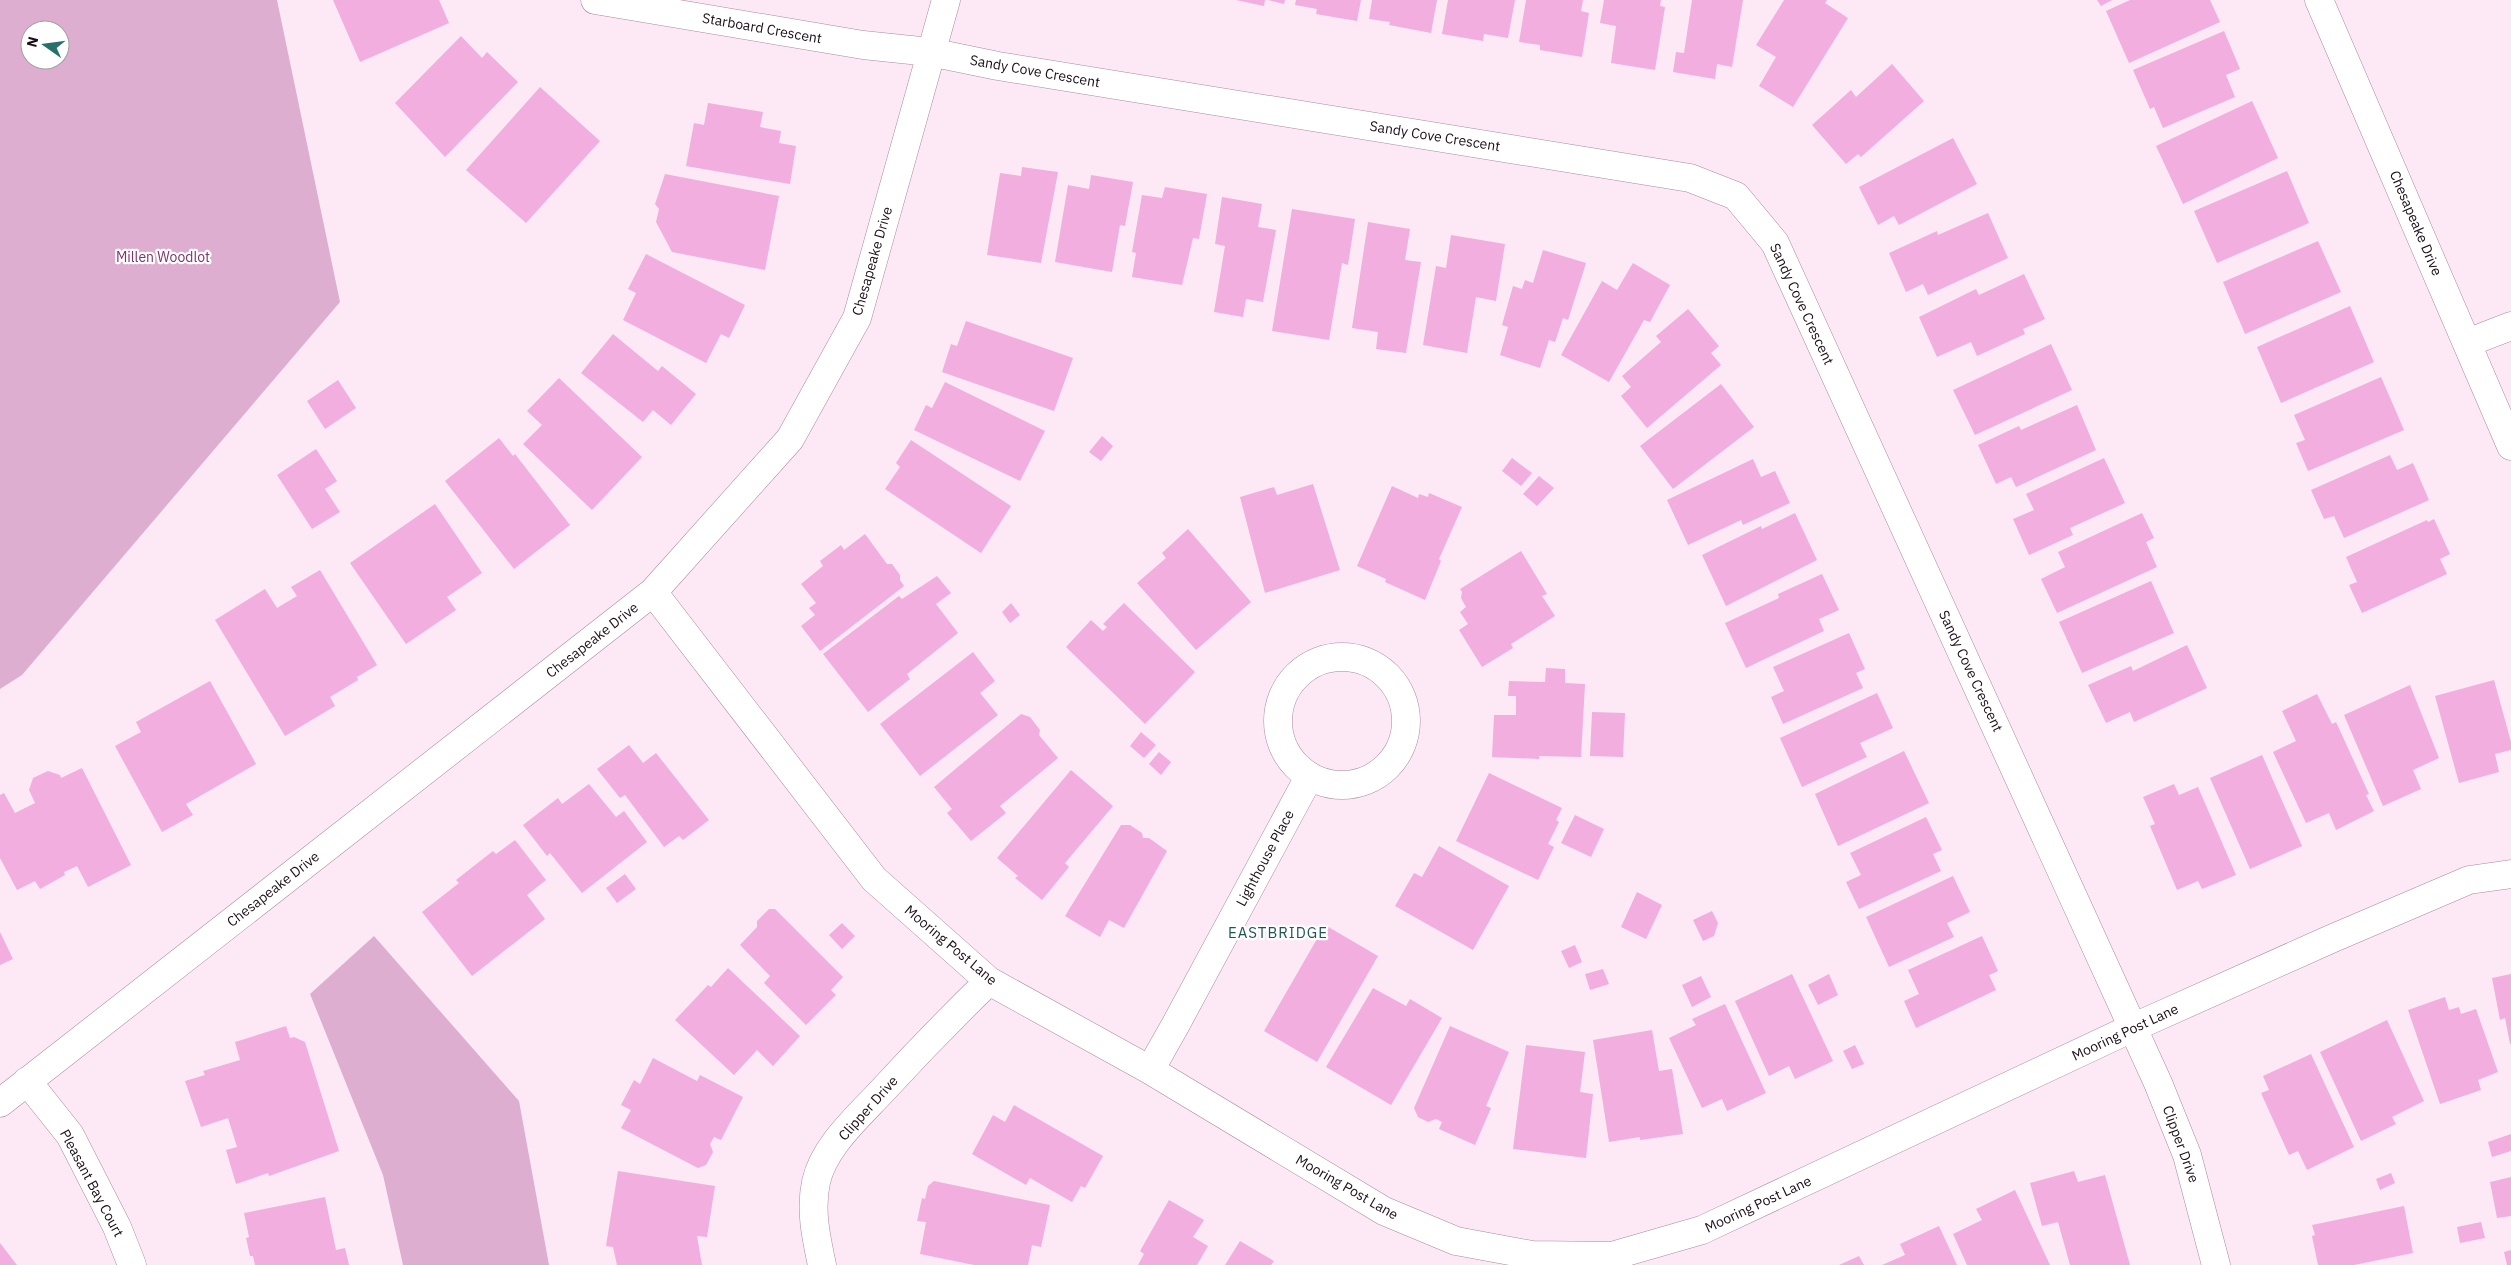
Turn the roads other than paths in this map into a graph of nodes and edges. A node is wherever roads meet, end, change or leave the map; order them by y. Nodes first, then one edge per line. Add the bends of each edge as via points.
1 (595, 0) edge
2 (946, 0) edge
3 (2319, 0) edge
4 (930, 52) junction
5 (2511, 326) edge
6 (2467, 343) junction
7 (2511, 446) edge
8 (653, 592) junction
9 (1309, 777) junction
10 (2511, 874) edge
11 (989, 981) junction
12 (2132, 1028) junction
13 (1150, 1070) junction
14 (28, 1081) junction
15 (0, 1103) edge
16 (132, 1265) edge
17 (822, 1265) edge
18 (2216, 1265) edge

1 - 4 street, Starboard Crescent via 863,45
2 - 4 street, Chesapeake Drive
3 - 6 street, Chesapeake Drive
4 - 8 street, Chesapeake Drive via 857,318 790,439
4 - 12 street, Sandy Cove Crescent via 1690,178 1736,196 1775,244
5 - 6 street
6 - 7 street, Chesapeake Drive
8 - 11 street, Mooring Post Lane via 874,879
8 - 14 street, Chesapeake Drive
9 - 9 street via 1329,785 1352,785 1379,774 1394,758 1404,737 1406,715 1400,694 1380,670 1360,660 1338,657 1305,668 1290,684 1279,708 1278,730 1285,751
9 - 13 street, Lighthouse Place
10 - 12 street, Mooring Post Lane via 2469,880
11 - 13 street, Mooring Post Lane
11 - 17 street, Clipper Drive via 939,1029 844,1133 828,1156 816,1180 812,1207
12 - 13 street, Mooring Post Lane via 1702,1230 1612,1256 1532,1255 1456,1241 1384,1211
12 - 18 street, Clipper Drive via 2187,1155
14 - 15 street, Chesapeake Drive
14 - 16 street, Pleasant Bay Court via 70,1135 117,1227

